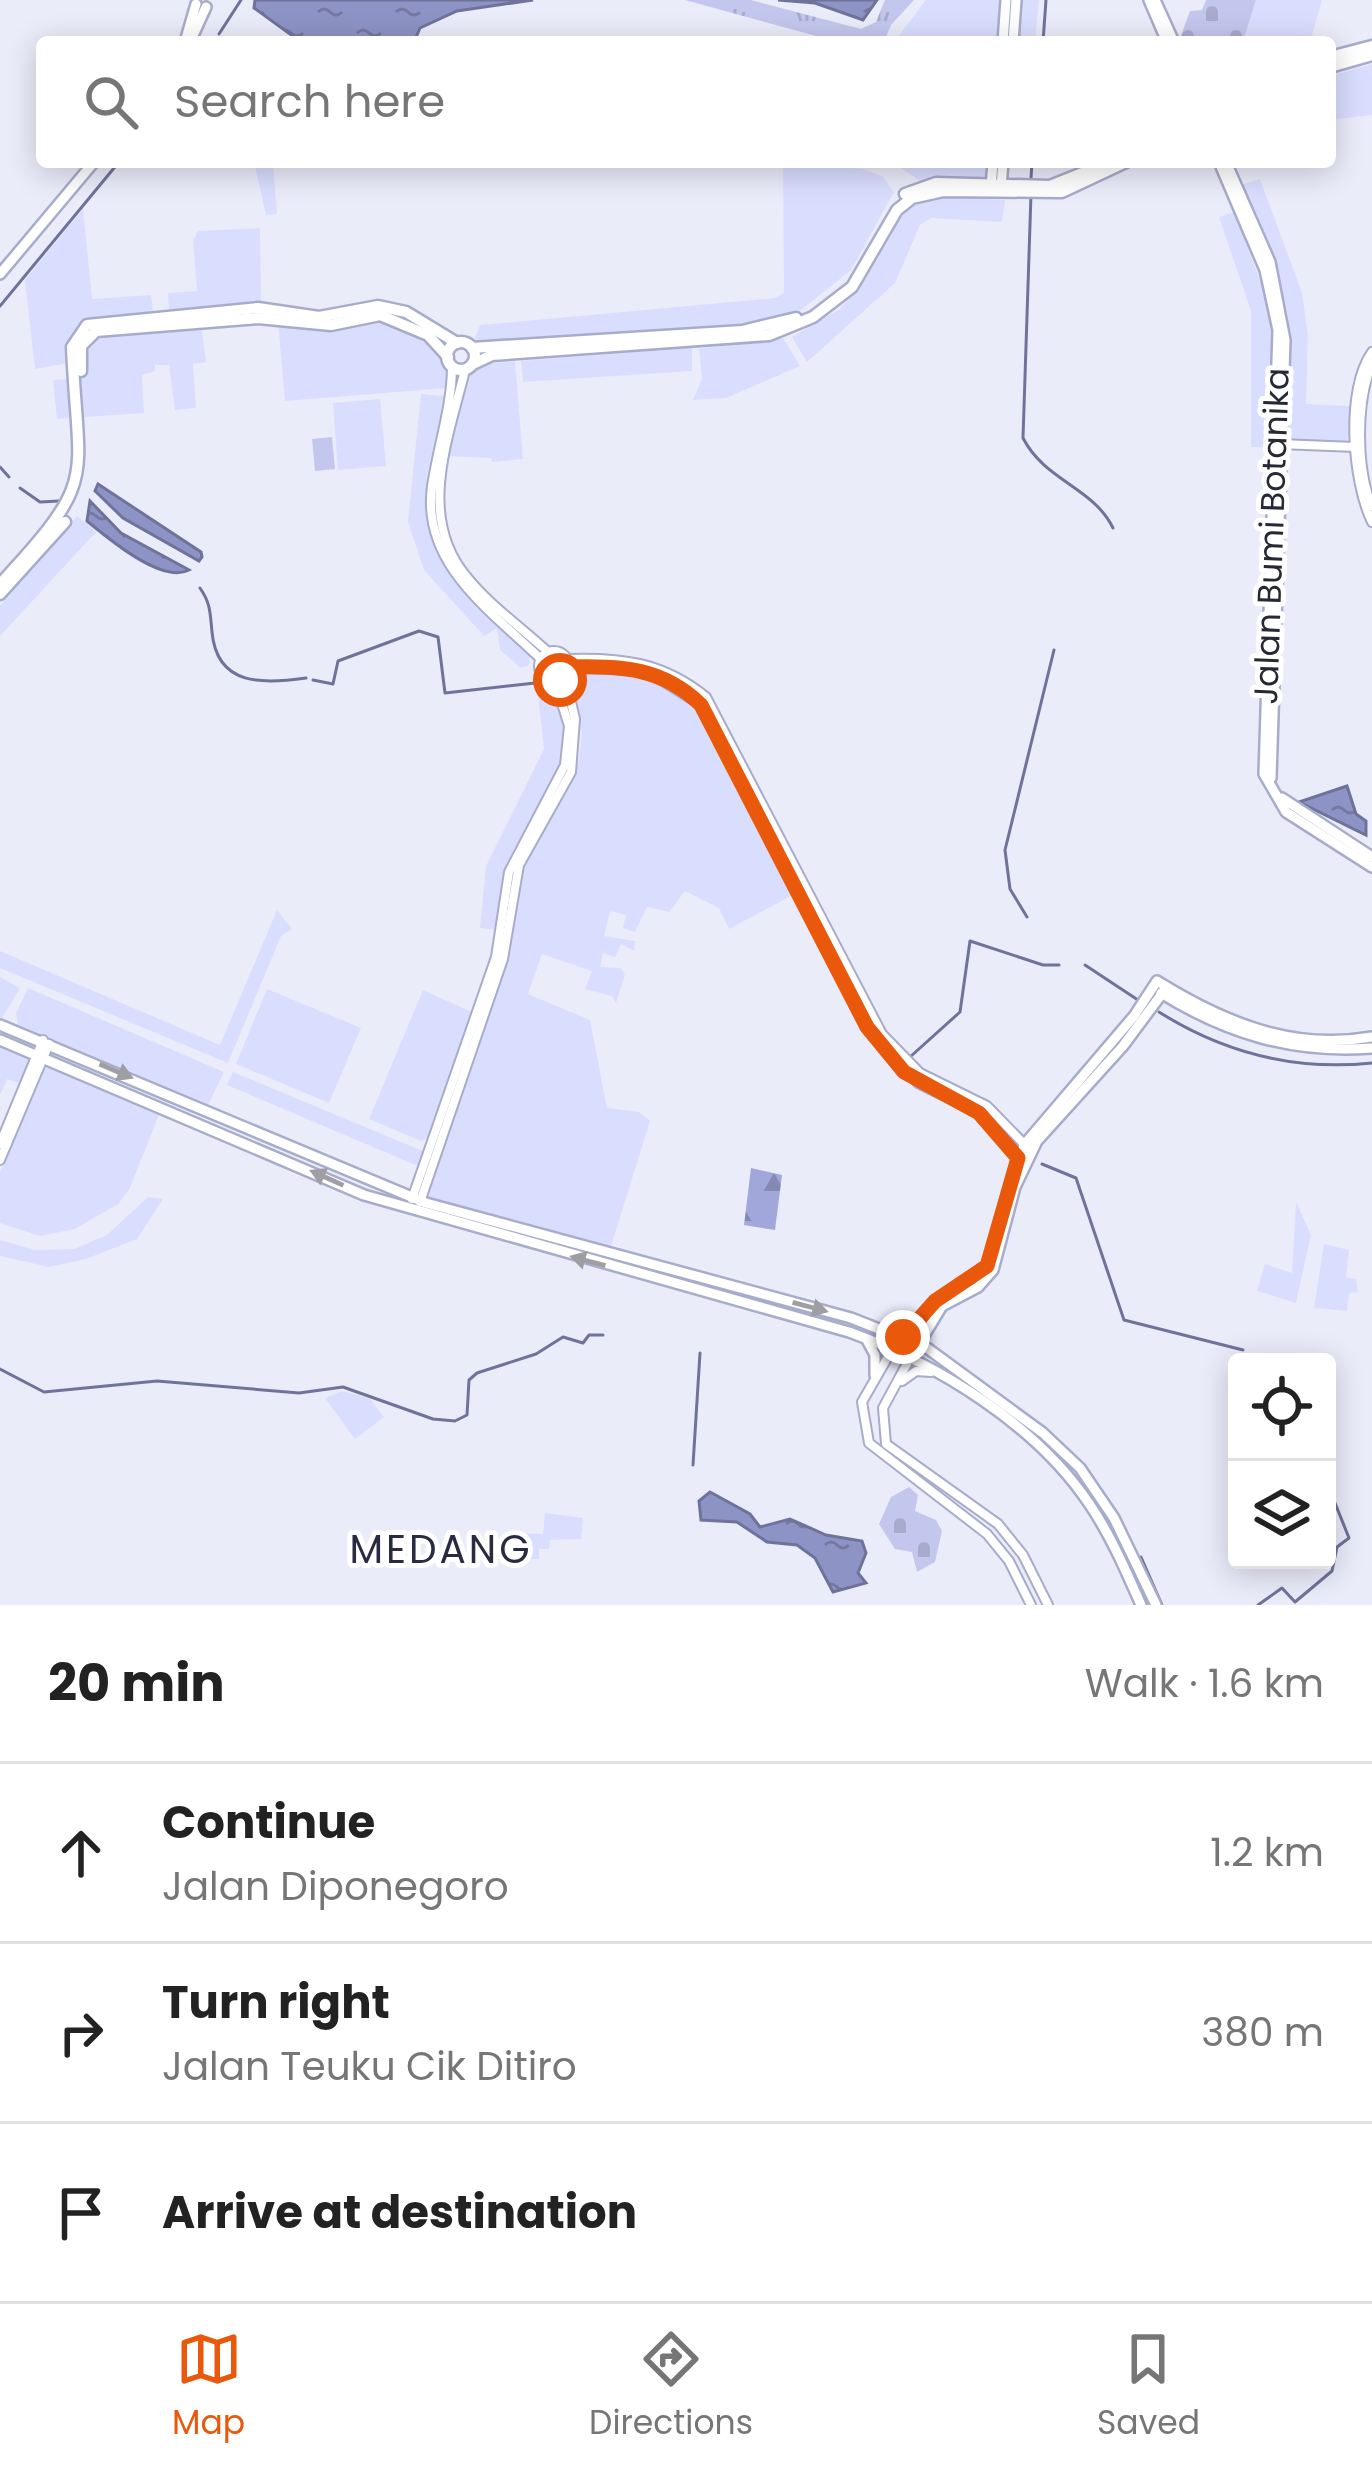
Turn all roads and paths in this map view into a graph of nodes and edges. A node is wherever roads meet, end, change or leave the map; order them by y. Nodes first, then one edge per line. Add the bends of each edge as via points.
1 (1006, 0) edge
2 (1016, 0) edge
3 (1152, 0) edge
4 (204, 3) edge
5 (190, 36) edge
6 (1003, 36) edge
7 (1013, 36) edge
8 (1168, 36) edge
9 (1372, 46) edge
10 (1372, 55) edge
11 (1336, 60) edge
12 (1336, 61) edge
13 (89, 168) edge
14 (994, 168) edge
15 (1002, 168) edge
16 (1098, 168) edge
17 (1115, 168) edge
18 (1225, 168) edge
19 (996, 190) junction
20 (1040, 191) junction
21 (0, 274) edge
22 (210, 317) junction
23 (99, 326) junction
24 (457, 343) junction
25 (472, 348) junction
26 (567, 348) junction
27 (1372, 352) edge
28 (459, 364) junction
29 (1372, 364) edge
30 (1279, 443) junction
31 (1359, 447) junction
32 (1372, 506) edge
33 (1372, 522) edge
34 (0, 584) edge
35 (0, 595) edge
36 (545, 655) junction
37 (564, 671) junction
38 (1326, 832) junction
39 (1372, 856) edge
40 (1372, 867) edge
41 (1160, 987) junction
42 (0, 1025) edge
43 (1372, 1036) edge
44 (0, 1040) edge
45 (46, 1041) junction
46 (1372, 1048) edge
47 (41, 1054) junction
48 (1004, 1131) junction
49 (0, 1144) edge
50 (1028, 1148) junction
51 (0, 1160) edge
52 (1022, 1160) junction
53 (417, 1198) junction
54 (413, 1210) junction
55 (525, 1230) junction
56 (540, 1233) junction
57 (522, 1243) junction
58 (536, 1247) junction
59 (699, 1277) junction
60 (716, 1282) junction
61 (694, 1289) junction
62 (711, 1294) junction
63 (949, 1295) junction
64 (903, 1337) junction
65 (865, 1338) junction
66 (918, 1344) junction
67 (890, 1351) junction
68 (909, 1360) junction
69 (875, 1375) junction
70 (944, 1377) junction
71 (897, 1384) junction
72 (865, 1393) junction
73 (886, 1402) junction
74 (1027, 1429) junction
75 (1043, 1433) junction
76 (1034, 1442) junction
77 (998, 1524) junction
78 (987, 1534) junction
79 (1128, 1543) junction
80 (1115, 1549) junction
81 (1031, 1605) edge
82 (1048, 1605) edge
83 (1141, 1605) edge
84 (1156, 1605) edge

1 - 6 main road
2 - 7 main road
3 - 8 main road
4 - 5 main road
9 - 11 main road
10 - 12 main road
13 - 21 main road
14 - 19 main road
15 - 19 main road
16 - 20 main road
17 - 20 main road via 1079,187
18 - 30 main road, Jalan Bumi Botanika via 1271,278 1286,350
19 - 20 main road
19 - 26 main road via 936,183 907,193 890,208 847,287 802,315 755,330
22 - 23 main road
22 - 24 main road via 268,308 319,317 384,307
22 - 28 main road via 322,326 393,316
23 - 34 main road via 83,327 72,346 78,482 55,524
23 - 35 main road via 80,350 83,487 55,536
24 - 25 main road
24 - 28 main road
25 - 26 main road
25 - 28 main road
26 - 28 main road
27 - 31 street via 1359,380
28 - 36 street via 438,498 442,541 461,583
29 - 31 street
30 - 31 street
30 - 38 main road, Jalan Bumi Botanika via 1270,772 1288,806
31 - 32 street
31 - 33 street via 1357,481
36 - 37 street
36 - 37 street via 540,672
37 - 48 street via 644,662 690,689 723,733 863,1013 904,1072 979,1100
37 - 53 street via 575,719 571,772 519,865 503,959
38 - 39 main road, Jalan Bumi Botanika
38 - 40 main road, Jalan Bumi Botanika
41 - 43 main road via 1272,1034
41 - 46 main road via 1251,1037
41 - 50 main road
42 - 45 main road
44 - 47 main road
45 - 47 street
45 -> 53 main road
47 - 49 street
47 - 51 street
54 -> 47 main road
48 - 50 street
48 - 52 street
50 - 52 main road
52 - 63 main road via 998,1264 977,1287
53 - 54 street
53 - 55 main road
54 - 57 main road
55 - 56 main road
55 - 57 main road
56 - 58 main road
56 - 59 main road
57 - 58 main road
61 -> 58 main road
59 - 60 main road
59 - 61 main road
60 - 62 main road
60 -> 64 main road
61 - 62 main road
62 - 65 main road
63 - 64 main road
63 - 66 main road
64 - 66 main road
64 - 67 main road
65 - 67 main road
65 - 69 main road
66 - 68 main road
66 - 74 main road
67 - 68 main road
67 - 69 street
68 - 70 main road
68 - 71 street
69 - 72 street
70 - 71 street via 916,1371
70 - 74 main road
71 - 73 street
72 - 73 street via 880,1389
72 - 78 street via 862,1426 877,1454
73 - 77 street via 886,1444
74 - 75 main road
74 - 76 main road
75 - 76 main road
75 - 79 main road via 1085,1474
76 - 80 main road via 1077,1486
77 - 78 street
77 - 82 street
78 - 81 street
79 - 80 main road
79 - 84 main road
80 - 83 main road

